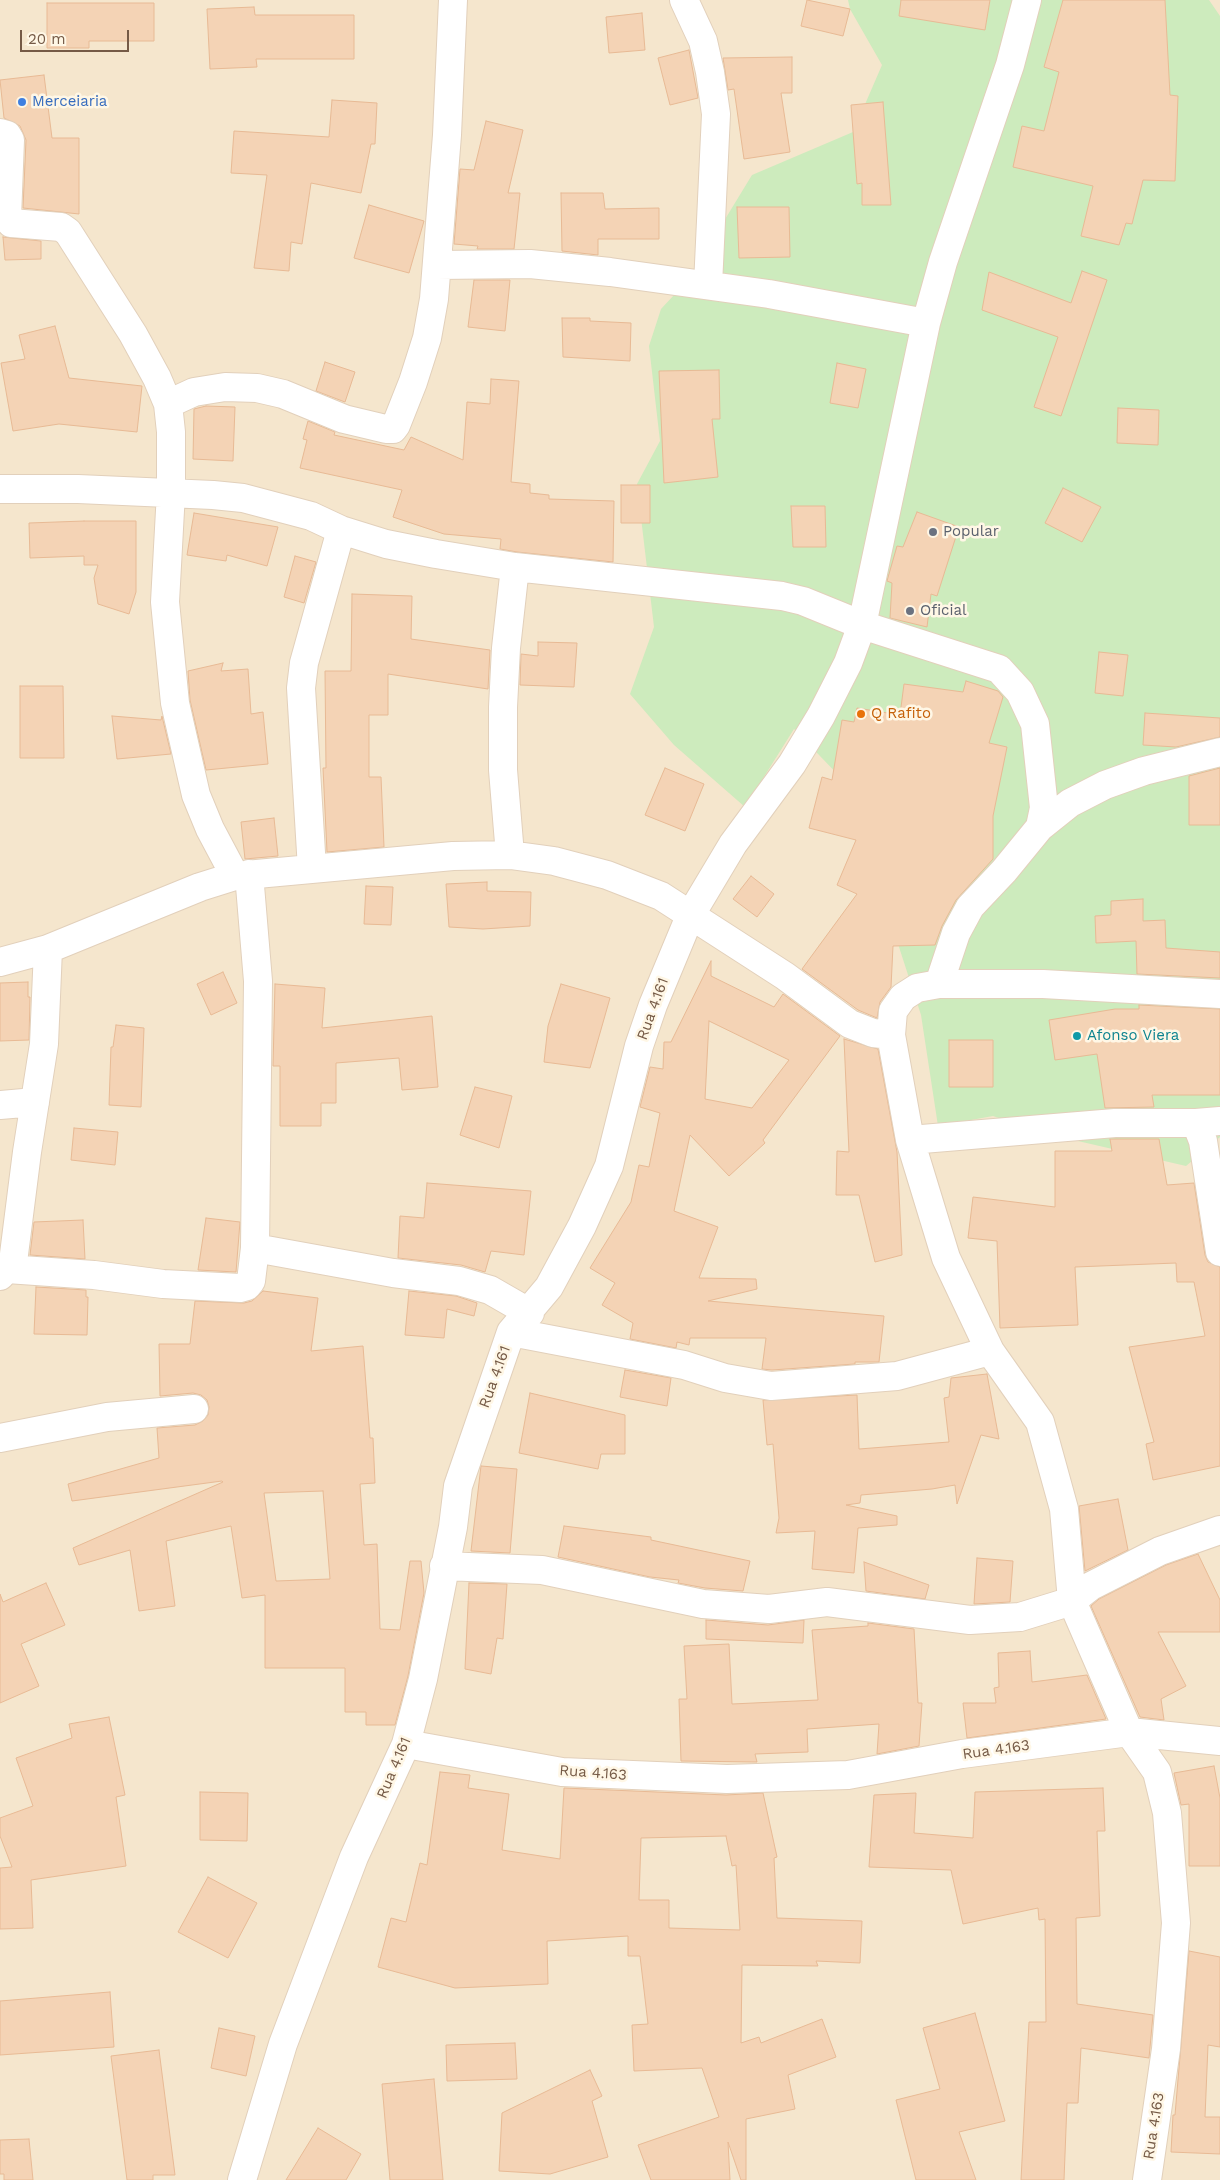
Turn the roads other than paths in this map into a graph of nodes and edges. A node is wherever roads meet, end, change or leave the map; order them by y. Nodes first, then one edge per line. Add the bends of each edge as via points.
1 (453, 0) edge
2 (684, 0) edge
3 (1027, 0) edge
4 (0, 133) edge
5 (437, 265) junction
6 (708, 285) junction
7 (926, 323) junction
8 (168, 404) junction
9 (0, 489) edge
10 (171, 492) junction
11 (341, 530) junction
12 (515, 567) junction
13 (862, 625) junction
14 (1220, 752) edge
15 (1040, 827) junction
16 (510, 855) junction
17 (312, 869) junction
18 (242, 875) junction
19 (690, 916) junction
20 (48, 949) junction
21 (0, 962) edge
22 (939, 984) junction
23 (1220, 994) edge
24 (891, 1035) junction
25 (35, 1102) junction
26 (0, 1105) edge
27 (1208, 1122) edge
28 (910, 1140) junction
29 (255, 1248) junction
30 (1220, 1252) edge
31 (3, 1273) edge
32 (530, 1312) junction
33 (511, 1332) junction
34 (990, 1351) junction
35 (194, 1409) dead end
36 (0, 1438) edge
37 (1220, 1530) edge
38 (444, 1566) junction
39 (1072, 1601) junction
40 (1129, 1732) junction
41 (1220, 1741) edge
42 (406, 1744) junction
43 (242, 2180) edge
44 (1146, 2180) edge

1 - 5 street
2 - 6 street via 703,41 716,114
3 - 7 street, Rua 4.161 via 1010,65 943,262
4 - 8 street via 10,140 8,218 11,223 61,227 68,232 133,334
5 - 6 street via 530,264
5 - 8 street via 427,338 413,382 392,429 344,419 283,394 256,388 225,387 194,392
6 - 7 street
7 - 13 street, Rua 4.161
8 - 10 street
9 - 10 street
10 - 11 street via 243,498 311,516
10 - 18 street via 165,602 175,702 196,795 210,829
11 - 12 street via 386,544
11 - 17 street via 304,663 301,688
12 - 13 street via 782,596
12 - 16 street via 503,707
13 - 15 street via 999,669 1020,692 1035,724 1044,808
13 - 19 street, Rua 4.161 via 848,663 811,732 792,764 733,844
14 - 15 street via 1144,771 1105,785 1070,803
15 - 22 street via 970,907 956,933
16 - 17 street via 453,856
16 - 19 street via 554,861 607,875 661,896
17 - 18 street
18 - 20 street via 200,887
18 - 29 street via 258,981
19 - 24 street via 785,976 850,1024 873,1033
19 - 32 street, Rua 4.161 via 652,1005 609,1166 573,1244 549,1287
20 - 21 street
20 - 25 street via 44,1034
22 - 23 street via 1042,984
22 - 24 street via 917,988 903,997 893,1010
24 - 28 street
25 - 26 street
25 - 31 street via 13,1262
27 - 28 street via 1115,1124
27 - 30 street via 1203,1141
28 - 34 street via 946,1258
29 - 31 street via 251,1280 240,1288 163,1284 94,1275
29 - 32 street via 374,1270 459,1281 490,1290
32 - 33 street, Rua 4.161
33 - 34 street via 684,1365 725,1378 770,1386 897,1376
33 - 38 street, Rua 4.161 via 458,1486
34 - 39 street via 1040,1422 1064,1509
35 - 36 street via 108,1417
37 - 39 street via 1160,1551 1091,1586
38 - 39 street via 542,1570 703,1604 769,1609 827,1602 970,1620 1020,1617
38 - 42 street, Rua 4.161 via 423,1678
39 - 40 street
40 - 41 street
40 - 42 street, Rua 4.163 via 962,1754 848,1774 727,1779 562,1772
40 - 44 street, Rua 4.163 via 1157,1772 1167,1813 1176,1922 1166,2049
42 - 43 street, Rua 4.161 via 354,1857 283,2044

